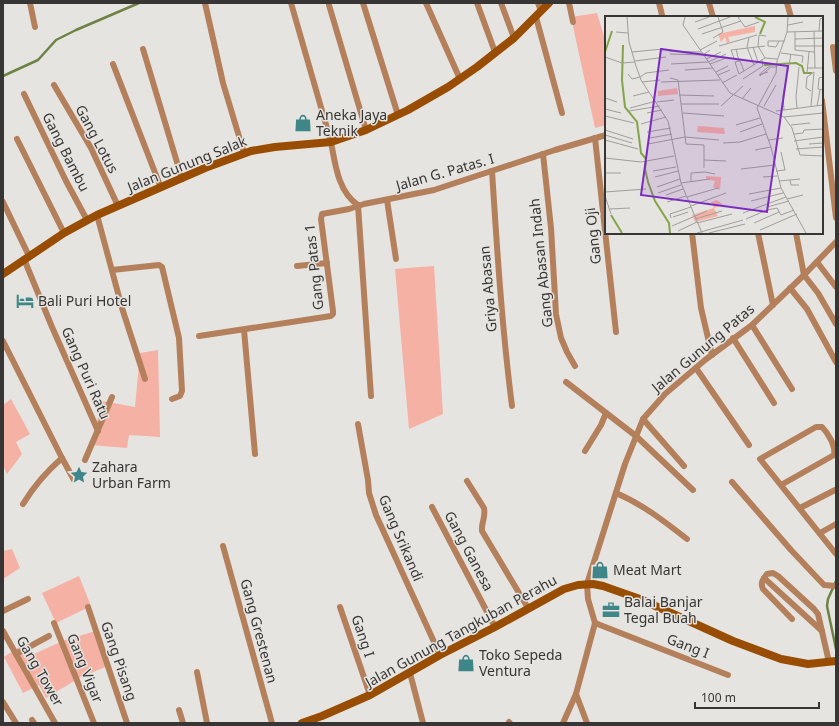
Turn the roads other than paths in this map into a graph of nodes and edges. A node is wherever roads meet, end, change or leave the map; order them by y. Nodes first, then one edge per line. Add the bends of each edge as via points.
1 (30, 3) edge
2 (205, 3) edge
3 (291, 3) edge
4 (363, 3) edge
5 (426, 3) edge
6 (477, 3) edge
7 (501, 3) edge
8 (538, 3) edge
9 (549, 3) edge
10 (569, 3) edge
11 (659, 3) edge
12 (709, 3) edge
13 (787, 3) edge
14 (329, 5) dead end
15 (538, 14) junction
16 (662, 15) dead end
17 (713, 16) edge
18 (791, 16) edge
19 (573, 22) dead end
20 (35, 27) dead end
21 (514, 38) junction
22 (833, 47) dead end
23 (143, 49) dead end
24 (495, 52) junction
25 (113, 64) dead end
26 (836, 71) edge
27 (460, 79) junction
28 (54, 85) dead end
29 (24, 94) dead end
30 (823, 108) edge
31 (562, 113) dead end
32 (398, 115) junction
33 (366, 130) junction
34 (605, 135) edge
35 (595, 138) junction
36 (18, 139) dead end
37 (330, 142) junction
38 (244, 153) junction
39 (543, 154) junction
40 (492, 171) junction
41 (182, 179) junction
42 (161, 188) junction
43 (387, 200) junction
44 (3, 202) edge
45 (358, 205) junction
46 (118, 206) junction
47 (97, 215) junction
48 (836, 218) edge
49 (87, 220) junction
50 (605, 230) edge
51 (64, 233) junction
52 (605, 234) edge
53 (692, 234) edge
54 (758, 234) edge
55 (796, 234) edge
56 (836, 242) edge
57 (26, 258) junction
58 (396, 259) dead end
59 (816, 262) junction
60 (327, 263) junction
61 (298, 266) dead end
62 (112, 270) junction
63 (3, 274) edge
64 (804, 275) junction
65 (790, 288) junction
66 (836, 288) edge
67 (773, 305) junction
68 (752, 324) junction
69 (836, 324) edge
70 (244, 330) junction
71 (616, 332) dead end
72 (199, 336) dead end
73 (733, 338) junction
74 (3, 340) edge
75 (712, 355) junction
76 (836, 362) edge
77 (575, 366) dead end
78 (696, 368) junction
79 (145, 379) dead end
80 (566, 382) dead end
81 (792, 390) dead end
82 (371, 396) dead end
83 (112, 397) dead end
84 (172, 399) dead end
85 (774, 403) dead end
86 (512, 406) dead end
87 (606, 413) junction
88 (643, 419) junction
89 (358, 424) dead end
90 (98, 431) junction
91 (636, 436) junction
92 (749, 444) dead end
93 (835, 448) edge
94 (585, 451) dead end
95 (255, 454) dead end
96 (62, 458) junction
97 (85, 460) dead end
98 (684, 466) dead end
99 (74, 480) dead end
100 (467, 481) dead end
101 (732, 482) dead end
102 (781, 485) junction
103 (693, 490) dead end
104 (835, 490) edge
105 (616, 493) junction
106 (23, 504) dead end
107 (432, 507) dead end
108 (800, 508) junction
109 (836, 524) edge
110 (820, 533) junction
111 (687, 539) dead end
112 (223, 546) dead end
113 (836, 554) edge
114 (764, 578) junction
115 (586, 584) junction
116 (836, 586) edge
117 (28, 599) dead end
118 (88, 607) dead end
119 (340, 607) dead end
120 (528, 608) junction
121 (3, 611) edge
122 (792, 619) dead end
123 (54, 623) dead end
124 (595, 623) junction
125 (495, 627) junction
126 (3, 631) edge
127 (822, 631) junction
128 (49, 636) dead end
129 (16, 654) junction
130 (440, 655) junction
131 (833, 662) edge
132 (197, 672) dead end
133 (410, 673) junction
134 (728, 674) dead end
135 (576, 694) junction
136 (370, 696) junction
137 (3, 702) edge
138 (179, 710) dead end
139 (16, 723) edge
140 (55, 723) edge
141 (94, 723) edge
142 (127, 723) edge
143 (183, 723) edge
144 (207, 723) edge
145 (272, 723) edge
146 (302, 723) edge
147 (423, 723) edge
148 (563, 723) edge
149 (587, 723) edge

1 - 20 street
2 - 38 street via 223,84
3 - 37 street
4 - 32 street
5 - 27 street
6 - 24 street
7 - 21 street
8 - 15 street
9 - 15 street, Jalan Gunung Salak
10 - 19 street
11 - 16 street
12 - 17 street
13 - 18 street
14 - 33 street
15 - 21 street, Jalan Gunung Salak
15 - 31 street
21 - 24 street, Jalan Gunung Salak
22 - 26 street
23 - 41 street
24 - 27 street, Jalan Gunung Salak
25 - 42 street
27 - 32 street, Jalan Gunung Salak
28 - 46 street, Gang Lotus via 91,148
29 - 49 street, Gang Bambu
30 - 48 street
32 - 33 street, Jalan Gunung Salak
33 - 37 street, Jalan Gunung Salak
34 - 35 street, Jalan G. Patas. I
35 - 39 street, Jalan G. Patas. I
35 - 50 street, Gang Oji
36 - 51 street
37 - 38 street, Jalan Gunung Salak
37 - 45 street via 342,184 350,199
38 - 41 street, Jalan Gunung Salak
39 - 40 street, Jalan G. Patas. I
39 - 77 street, Gang Abasan Indah via 556,314 561,338
40 - 43 street, Jalan G. Patas. I via 434,190
40 - 86 street, Griya Abasan via 498,273
41 - 42 street, Jalan Gunung Salak
42 - 46 street, Jalan Gunung Salak
43 - 45 street, Jalan G. Patas. I
43 - 58 street
44 - 57 street, Gang Puri Ratu
45 - 60 street, Gang Patas 1 via 321,214
45 - 82 street
46 - 47 street, Jalan Gunung Salak
47 - 49 street, Jalan Gunung Salak
47 - 62 street
49 - 51 street, Jalan Gunung Salak
51 - 57 street, Jalan Gunung Salak
52 - 71 street, Gang Oji
53 - 75 street via 701,308
54 - 67 street
55 - 64 street
56 - 59 street, Jalan Gunung Patas
57 - 63 street, Jalan Gunung Salak
57 - 90 street, Gang Puri Ratu via 52,327
59 - 64 street, Jalan Gunung Patas
59 - 66 street
60 - 61 street
60 - 70 street, Gang Patas 1 via 333,311 331,316
62 - 79 street
62 - 84 street via 159,265 162,267 180,342 182,391 180,396
64 - 65 street, Jalan Gunung Patas
64 - 69 street
65 - 67 street, Jalan Gunung Patas
65 - 76 street via 807,309
67 - 68 street, Jalan Gunung Patas
68 - 73 street, Jalan Gunung Patas
68 - 81 street
70 - 72 street, Gang Patas 1
70 - 95 street
73 - 75 street, Jalan Gunung Patas
73 - 85 street
74 - 96 street
75 - 78 street, Jalan Gunung Patas
78 - 88 street, Jalan Gunung Patas via 665,394
78 - 92 street
80 - 87 street
83 - 90 street, Gang Puri Ratu
87 - 91 street
87 - 94 street
88 - 91 street, Jalan Gunung Patas
88 - 98 street
89 - 130 street, Gang Srikandi via 369,493 376,515
90 - 97 street, Gang Puri Ratu
91 - 103 street
91 - 105 street, Jalan Gunung Patas
93 - 102 street via 834,455
93 - 102 street via 825,430 819,426 760,459
96 - 99 street
96 - 106 street via 34,487
100 - 120 street via 484,508 482,532
101 - 116 street via 824,585
102 - 108 street
104 - 108 street
105 - 111 street via 650,511
105 - 115 street, Jalan Gunung Patas
107 - 125 street, Gang Ganesa
108 - 110 street
109 - 110 street
110 - 113 street
112 - 145 street, Gang Grestenan
114 - 122 street via 761,585 763,589
114 - 127 street
114 - 127 street via 773,572 814,608 821,621
115 - 120 street, Jalan Gunung Tangkuban Perahu via 564,589
115 - 124 street
115 - 131 street, Jalan Gunung Tangkuban Perahu via 603,586 640,599 781,659 808,664
117 - 121 street
118 - 142 street, Gang Pisang
119 - 136 street, Gang I
120 - 125 street, Jalan Gunung Tangkuban Perahu
123 - 141 street, Gang Vigar
124 - 134 street, Gang I
124 - 135 street
125 - 130 street, Jalan Gunung Tangkuban Perahu
126 - 129 street, Gang Tower
127 - 131 street
128 - 129 street
129 - 140 street, Gang Tower
130 - 133 street, Jalan Gunung Tangkuban Perahu
132 - 144 street
133 - 136 street, Jalan Gunung Tangkuban Perahu
133 - 147 street
135 - 148 street
135 - 149 street
136 - 146 street, Jalan Gunung Tangkuban Perahu
137 - 139 street
138 - 143 street

